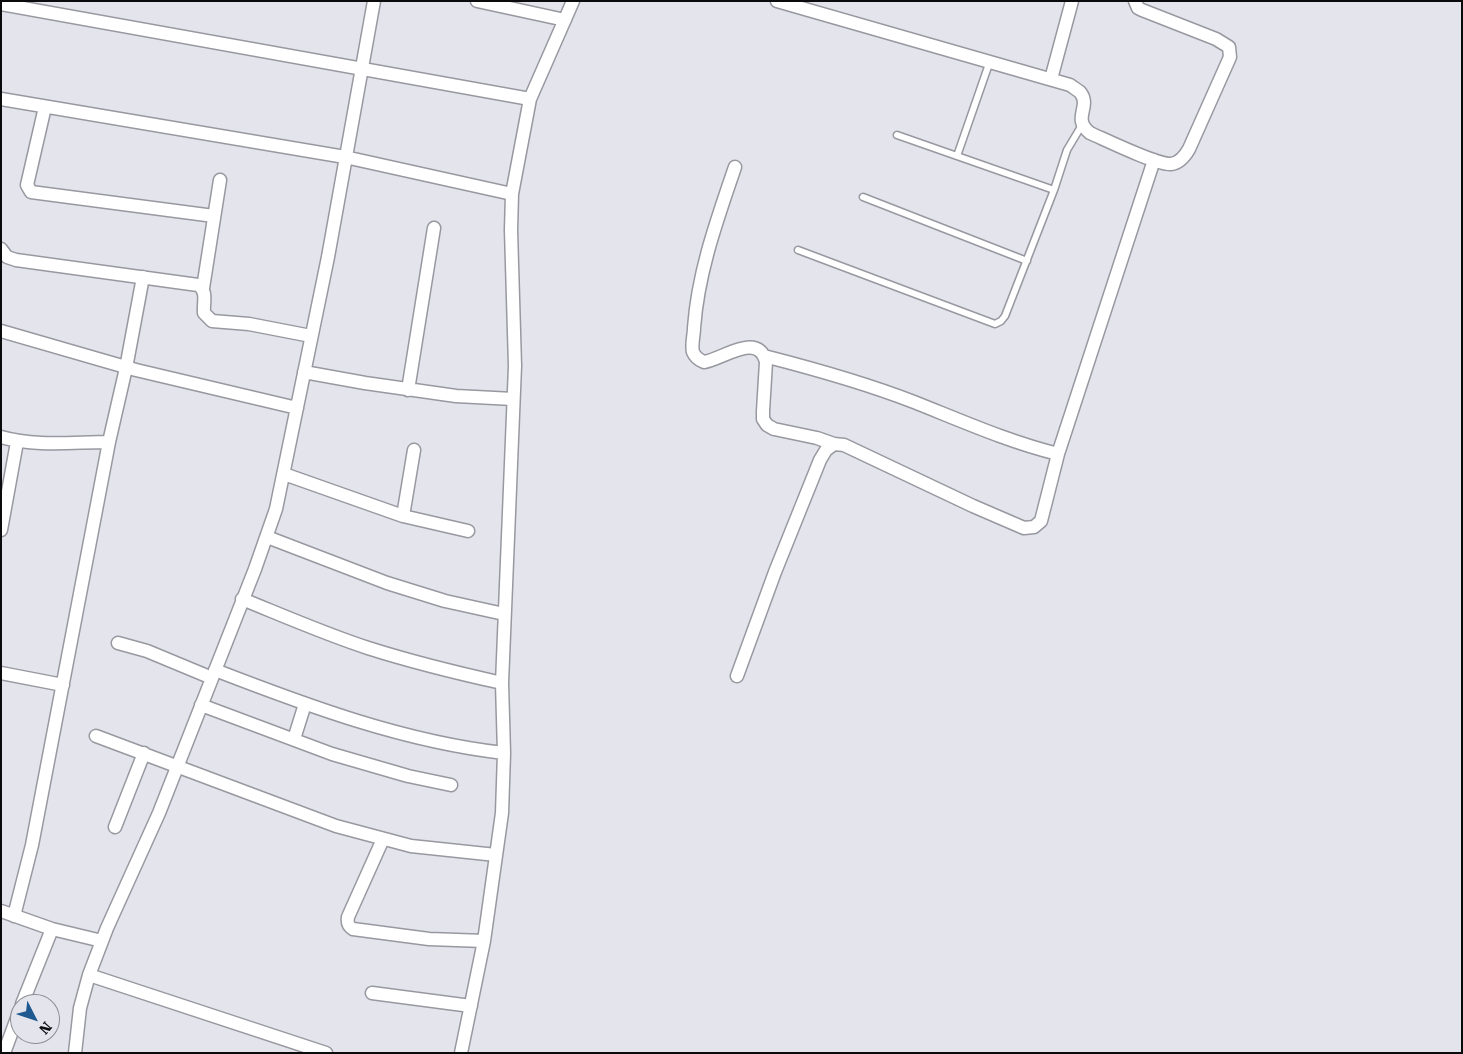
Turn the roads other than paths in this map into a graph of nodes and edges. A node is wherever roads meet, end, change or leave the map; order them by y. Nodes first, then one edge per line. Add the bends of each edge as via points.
1 (374, 1) edge
2 (477, 1) edge
3 (573, 1) edge
4 (777, 1) edge
5 (1072, 1) edge
6 (1135, 1) edge
7 (1, 4) edge
8 (821, 7) edge
9 (565, 20) junction
10 (990, 61) junction
11 (361, 69) junction
12 (1051, 79) junction
13 (1, 99) edge
14 (530, 100) junction
15 (45, 107) junction
16 (1082, 125) junction
17 (897, 134) dead end
18 (957, 156) junction
19 (345, 157) junction
20 (1154, 160) junction
21 (735, 167) dead end
22 (220, 180) dead end
23 (1054, 190) junction
24 (512, 194) junction
25 (863, 197) dead end
26 (214, 216) junction
27 (434, 228) dead end
28 (1, 250) edge
29 (798, 250) dead end
30 (1027, 261) junction
31 (143, 277) junction
32 (203, 288) junction
33 (1, 331) edge
34 (311, 336) junction
35 (764, 356) junction
36 (126, 368) junction
37 (304, 372) junction
38 (408, 390) junction
39 (513, 399) junction
40 (297, 408) junction
41 (1, 437) edge
42 (17, 442) junction
43 (109, 442) junction
44 (834, 444) junction
45 (414, 450) dead end
46 (1058, 454) junction
47 (284, 474) junction
48 (404, 516) junction
49 (2, 527) edge
50 (468, 531) dead end
51 (268, 537) junction
52 (242, 599) junction
53 (504, 614) junction
54 (118, 643) dead end
55 (1, 673) edge
56 (213, 674) junction
57 (737, 676) dead end
58 (502, 683) junction
59 (63, 685) junction
60 (305, 704) junction
61 (201, 705) junction
62 (96, 736) dead end
63 (294, 739) junction
64 (144, 753) junction
65 (504, 753) junction
66 (177, 765) junction
67 (451, 785) dead end
68 (115, 828) dead end
69 (383, 839) junction
70 (496, 855) junction
71 (1, 911) edge
72 (14, 916) junction
73 (52, 929) junction
74 (102, 940) junction
75 (484, 941) junction
76 (89, 975) junction
77 (372, 993) dead end
78 (26, 994) edge
79 (471, 1006) junction
80 (10, 1037) edge
81 (4, 1053) edge
82 (75, 1053) edge
83 (326, 1053) edge
84 (461, 1053) edge

1 - 11 street
2 - 9 street
3 - 9 street
4 - 8 street
5 - 12 street
6 - 20 street via 1142,10 1229,47 1230,57 1185,156 1170,164
7 - 11 street
8 - 10 street via 903,38
9 - 14 street
10 - 12 street
10 - 18 lane
11 - 14 street
11 - 19 street
12 - 16 street via 1070,85 1081,93 1084,102
13 - 15 street
14 - 24 street
15 - 19 street
15 - 26 street via 28,186 31,192
16 - 20 street via 1090,133
16 - 23 lane via 1067,150
17 - 18 lane
18 - 23 lane
19 - 24 street
19 - 34 street
20 - 46 street
21 - 35 street via 701,278 693,352 704,362 746,347 760,351
22 - 26 street
23 - 30 lane
24 - 39 street
25 - 30 lane
26 - 32 street
27 - 38 street
28 - 31 street via 16,260
29 - 30 lane via 995,324 1005,316
31 - 32 street
31 - 36 street
32 - 34 street via 204,313 212,321 250,324
33 - 36 street
34 - 37 street
35 - 44 street via 762,411 767,425
35 - 46 street via 863,384 1010,440
36 - 40 street
36 - 43 street
37 - 38 street
37 - 40 street
38 - 39 street
39 - 53 street
40 - 47 street
41 - 42 street
42 - 43 street
42 - 49 street
43 - 59 street
44 - 46 street via 844,445 1024,528 1034,527 1041,521
44 - 57 street via 820,460
45 - 48 street
47 - 48 street
47 - 51 street
48 - 50 street
51 - 52 street
51 - 53 street via 386,583
52 - 56 street
52 - 58 street via 366,647 423,665
53 - 58 street
54 - 56 street
55 - 59 street
56 - 60 street
56 - 61 street
58 - 65 street
59 - 72 street via 32,844
60 - 63 street
60 - 65 street via 430,740
61 - 63 street
61 - 66 street
62 - 64 street
63 - 67 street via 370,766
64 - 66 street
64 - 68 street
65 - 70 street via 502,813
66 - 69 street via 304,815
66 - 74 street
69 - 70 street via 411,846
69 - 75 street via 348,917 349,927 429,939
70 - 75 street
71 - 72 street
72 - 73 street
73 - 74 street
73 - 78 street
74 - 76 street
75 - 79 street
76 - 82 street via 80,1008
76 - 83 street
77 - 79 street
79 - 84 street
80 - 81 street

